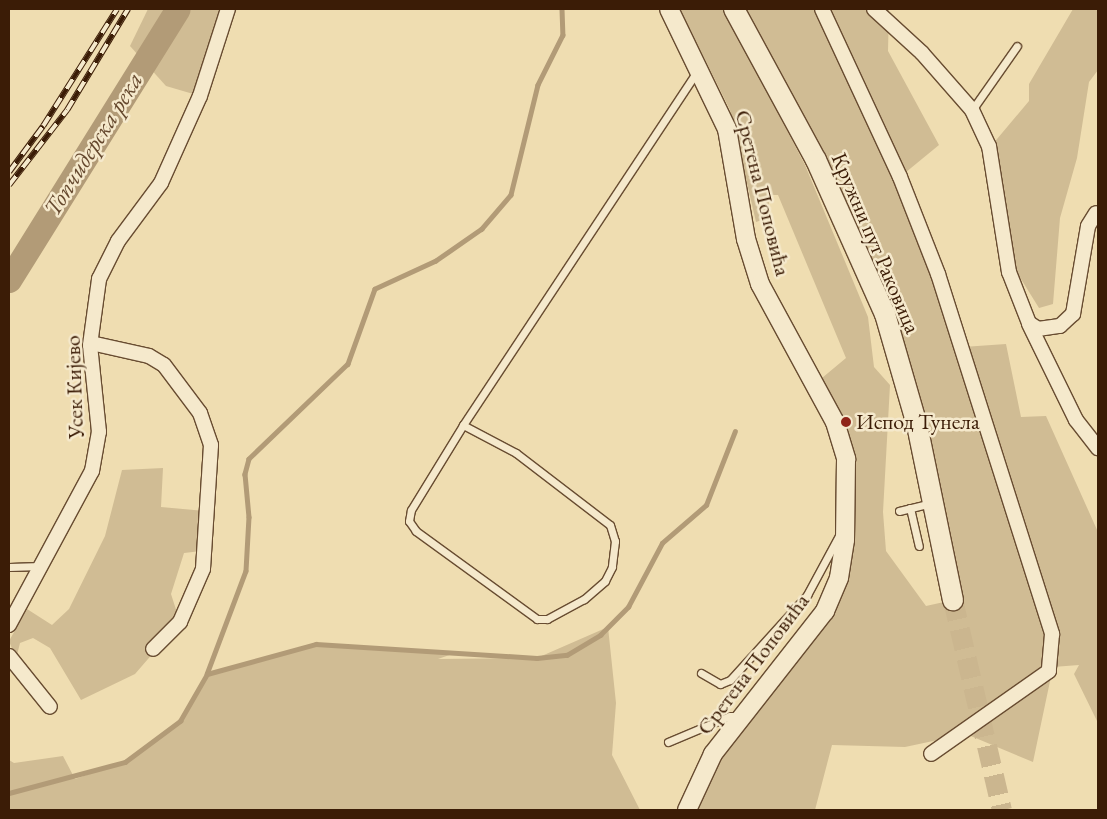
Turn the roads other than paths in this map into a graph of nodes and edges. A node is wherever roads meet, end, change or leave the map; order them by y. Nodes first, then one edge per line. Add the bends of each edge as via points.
1 (228, 9) edge
2 (669, 9) edge
3 (734, 9) edge
4 (822, 9) edge
5 (874, 9) edge
6 (1017, 46) dead end
7 (699, 69) junction
8 (972, 110) junction
9 (1096, 213) dead end
10 (1029, 323) junction
11 (91, 343) junction
12 (463, 425) junction
13 (1098, 448) edge
14 (933, 502) junction
15 (910, 508) junction
16 (899, 511) dead end
17 (845, 526) junction
18 (919, 546) dead end
19 (44, 565) junction
20 (9, 566) edge
21 (953, 600) tunnel mouth
22 (9, 625) edge
23 (153, 649) dead end
24 (9, 656) edge
25 (701, 673) dead end
26 (50, 707) dead end
27 (740, 716) junction
28 (668, 742) dead end
29 (931, 754) dead end
30 (687, 810) edge

1 - 11 street, Усек Кијево via 200,96 161,183 105,262
2 - 7 street, Сретена Поповића
3 - 14 main road, Кружни пут Раковица via 816,160 885,314 917,425
4 - 29 street via 900,177 938,274 1052,634 1049,671
5 - 8 street via 922,52
6 - 8 lane
7 - 12 lane
7 - 17 street, Сретена Поповића via 727,128 746,239 760,284 842,438
8 - 10 street via 989,146 1009,272
9 - 10 street via 1088,226 1077,301 1069,322 1047,330
10 - 13 street via 1076,420
11 - 19 street, Усек Кијево via 97,450 92,471
11 - 23 street via 149,356 164,365 196,405 211,445 203,569 180,622
12 - 12 lane via 411,510 409,521 416,531 537,619 547,619 584,599 605,581 612,567 615,541 610,526 516,453
14 - 15 lane
14 - 21 main road, Кружни пут Раковица
15 - 16 lane
15 - 18 lane
17 - 25 lane via 807,596 730,680 720,684
17 - 27 street, Сретена Поповића via 839,578 825,611
19 - 20 lane
19 - 22 street, Усек Кијево
24 - 26 street
27 - 28 lane via 730,716
27 - 30 street, Сретена Поповића

